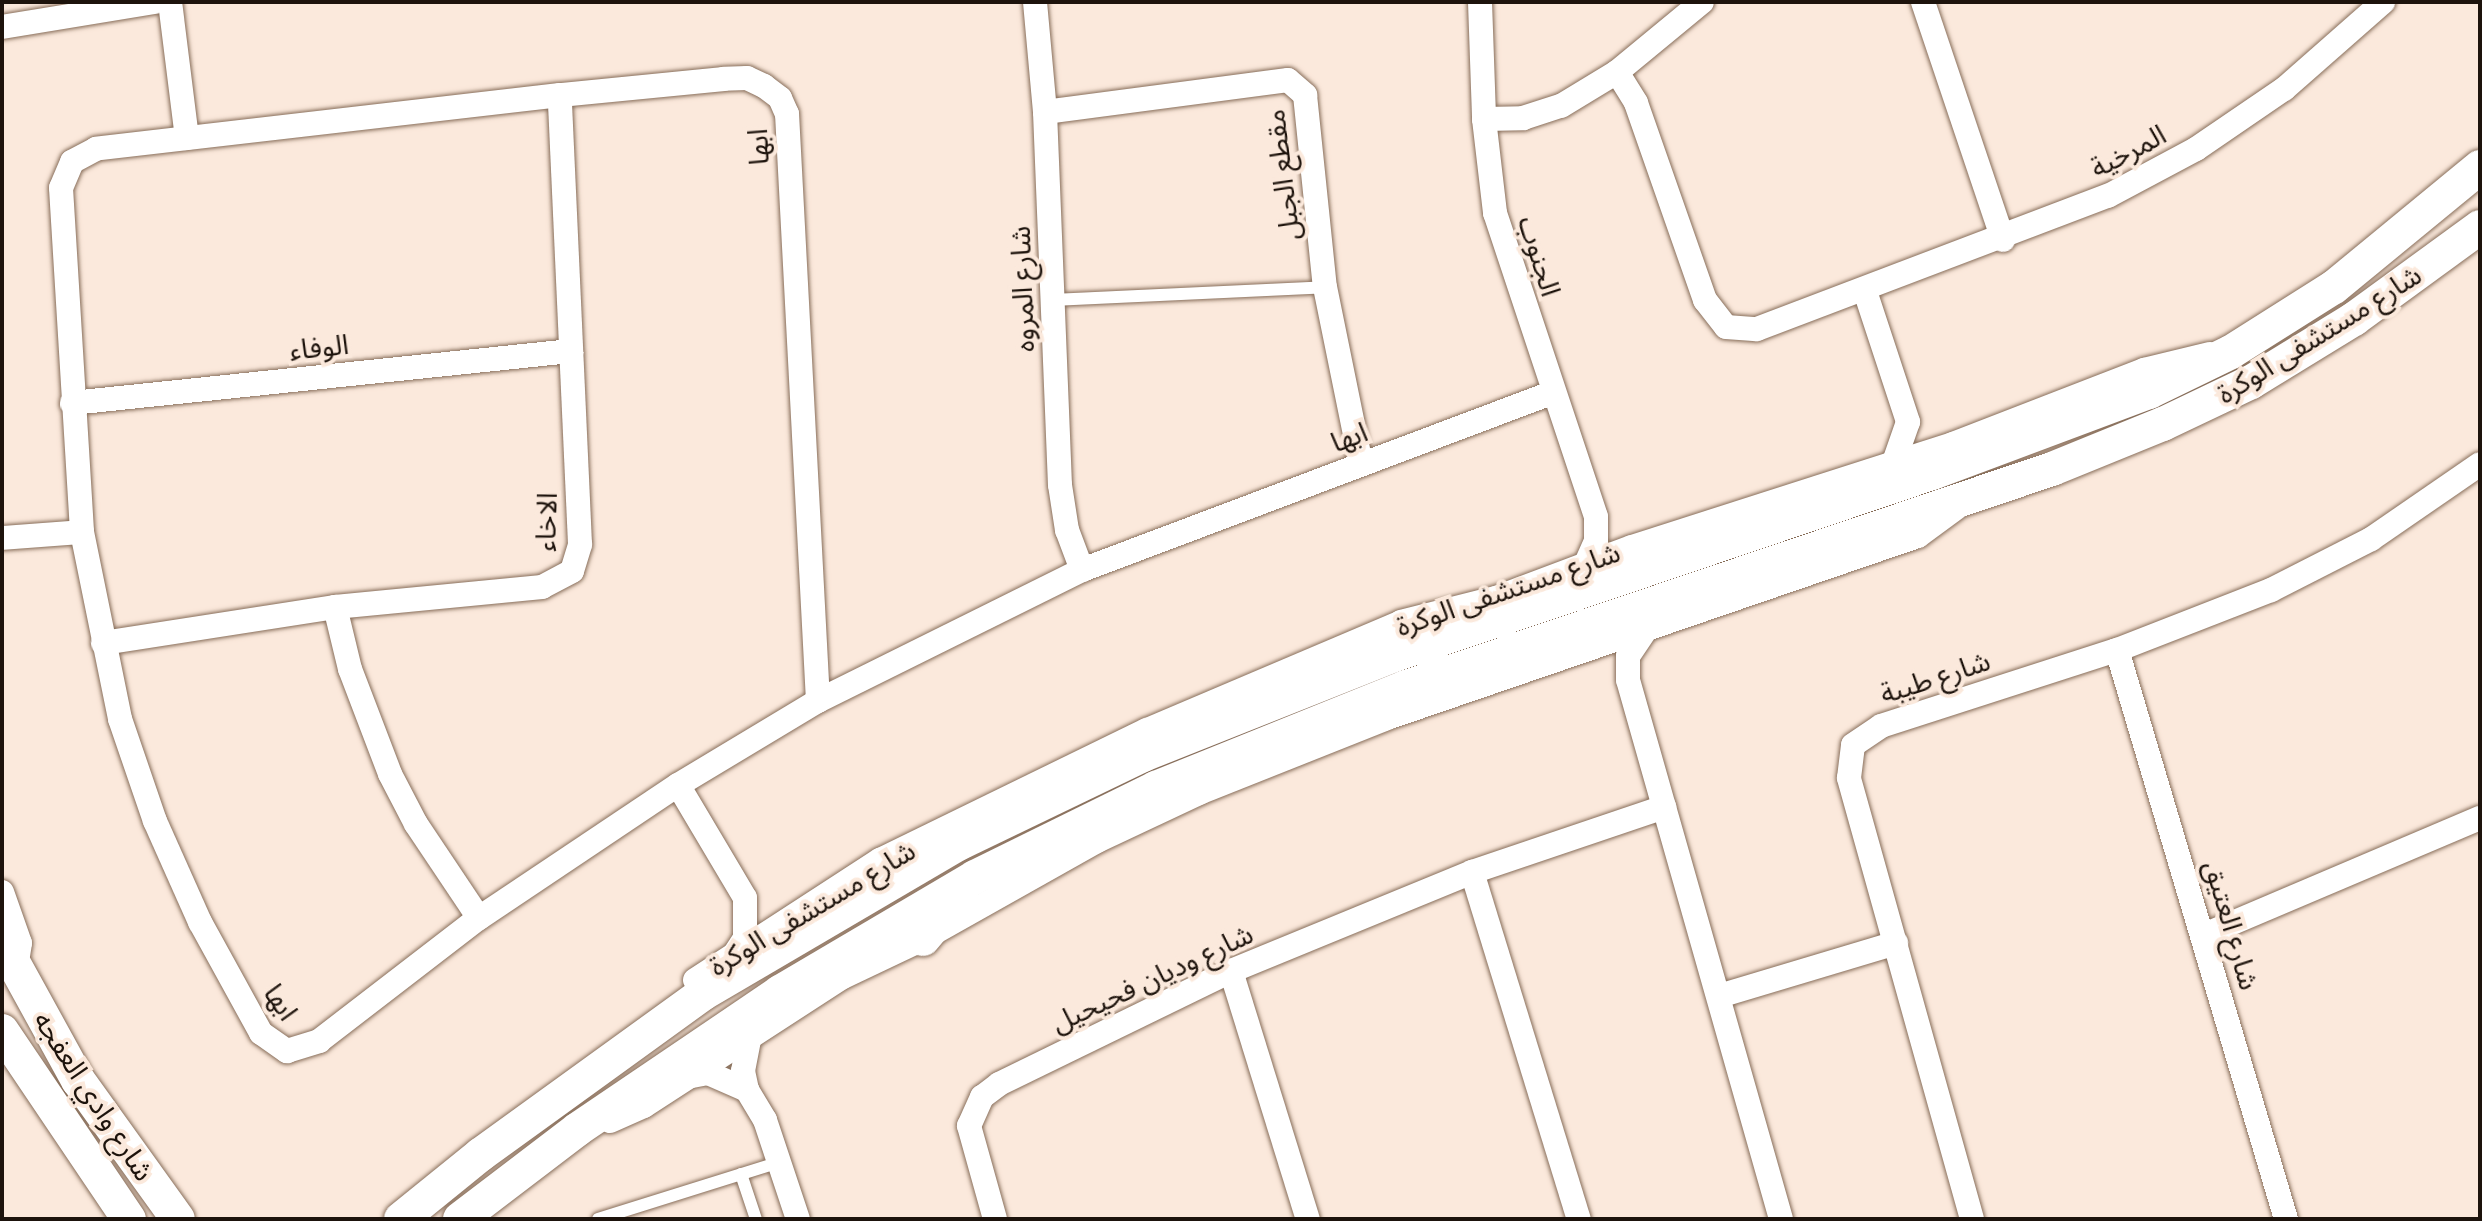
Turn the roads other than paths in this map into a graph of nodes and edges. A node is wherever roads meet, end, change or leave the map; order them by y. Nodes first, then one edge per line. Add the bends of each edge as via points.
1 (155, 2) edge
2 (170, 2) edge
3 (1035, 2) edge
4 (1480, 2) edge
5 (1702, 2) edge
6 (2383, 2) edge
7 (1931, 5) edge
8 (2, 27) edge
9 (1617, 72) junction
10 (560, 95) junction
11 (1045, 112) junction
12 (1484, 119) junction
13 (187, 138) junction
14 (2480, 167) edge
15 (2480, 227) edge
16 (2003, 240) junction
17 (1325, 287) junction
18 (1865, 291) junction
19 (1053, 300) junction
20 (571, 351) junction
21 (2231, 352) junction
22 (1554, 392) junction
23 (72, 403) junction
24 (1908, 422) junction
25 (1953, 444) junction
26 (1894, 462) junction
27 (1361, 464) junction
28 (2480, 464) edge
29 (1970, 496) junction
30 (1596, 517) junction
31 (82, 532) junction
32 (2, 538) edge
33 (1632, 547) junction
34 (1586, 563) junction
35 (1082, 570) junction
36 (335, 607) junction
37 (1457, 608) junction
38 (1647, 628) junction
39 (103, 643) junction
40 (2117, 650) junction
41 (1578, 653) junction
42 (1394, 655) junction
43 (1473, 664) junction
44 (1525, 669) junction
45 (1628, 680) junction
46 (818, 701) junction
47 (678, 785) junction
48 (1664, 807) junction
49 (2478, 826) edge
50 (1472, 872) junction
51 (975, 877) junction
52 (886, 883) junction
53 (834, 891) junction
54 (2, 892) edge
55 (745, 898) junction
56 (795, 916) junction
57 (479, 918) junction
58 (2204, 935) junction
59 (923, 939) junction
60 (1896, 943) junction
61 (734, 955) junction
62 (9, 956) edge
63 (1231, 971) junction
64 (1719, 996) junction
65 (665, 1020) junction
66 (2, 1031) edge
67 (750, 1035) junction
68 (687, 1077) junction
69 (747, 1090) junction
70 (578, 1129) junction
71 (780, 1162) junction
72 (741, 1174) junction
73 (129, 1219) edge
74 (178, 1219) edge
75 (401, 1219) edge
76 (460, 1219) edge
77 (598, 1219) edge
78 (756, 1219) edge
79 (798, 1219) edge
80 (995, 1219) edge
81 (1308, 1219) edge
82 (1579, 1219) edge
83 (1781, 1219) edge
84 (1972, 1219) edge
85 (2286, 1219) edge

1 - 8 street
2 - 13 street
3 - 11 street, شارع المروه
4 - 12 street, الجنوب
5 - 9 street
6 - 16 street, المرخية via 2284,89 2196,149 2108,196
7 - 16 street
9 - 12 street via 1542,114
9 - 18 street, المرخية via 1636,103 1705,300 1726,327 1757,329
10 - 13 street, ابها
10 - 20 street, الاخاء
10 - 46 street, ابها via 747,78 780,98 787,114
11 - 17 street, مقطع الجبل via 1288,80 1305,95
11 - 19 street, شارع المروه
12 - 22 street, الجنوب via 1495,213
13 - 23 street, ابها via 82,153 63,175
14 - 21 street, شارع مستشفى الوكرة via 2334,287
15 - 29 street, شارع مستشفى الوكرة via 2354,319 2251,382 2149,430
16 - 18 street, المرخية
17 - 19 lane
17 - 27 street, مقطع الجبل
18 - 24 street
19 - 35 street, شارع المروه via 1060,485 1067,530
20 - 23 street, الوفاء
20 - 36 street, الاخاء via 580,544 572,571 542,587
21 - 25 street, شارع مستشفى الوكرة via 2157,365
21 - 42 street, شارع مستشفى الوكرة via 2149,392 2037,435
22 - 27 street, ابها
22 - 30 street, الجنوب
23 - 31 street, ابها
24 - 25 street via 1929,437
24 - 26 street
25 - 26 street, شارع مستشفى الوكرة
26 - 33 street, شارع مستشفى الوكرة
27 - 35 street, ابها
28 - 40 street, شارع طيبة via 2331,561
29 - 38 street, شارع مستشفى الوكرة via 1918,536
29 - 43 street, شارع مستشفى الوكرة
30 - 33 street, الجنوب via 1611,536
30 - 34 street, الجنوب via 1596,541
31 - 32 street
31 - 39 street, ابها
33 - 34 street, شارع مستشفى الوكرة
34 - 37 street, شارع مستشفى الوكرة
35 - 46 street, ابها
36 - 39 street, الاخاء
36 - 57 street via 350,669 390,774 416,824
37 - 42 street via 1415,634
37 - 53 street, شارع مستشفى الوكرة via 1401,622 1147,730 880,860
38 - 41 street, شارع مستشفى الوكرة
38 - 45 street via 1628,656
39 - 57 street, ابها via 120,719 155,821 200,922 261,1033 273,1045 287,1051 319,1041
40 - 58 street, شارع العتيق
40 - 60 street, شارع طيبة via 1881,726 1853,745 1849,778
41 - 44 street, شارع مستشفى الوكرة
41 - 45 street via 1601,658
42 - 52 street, شارع مستشفى الوكرة via 1143,755
43 - 44 street
43 - 51 street, شارع مستشفى الوكرة via 1206,766
44 - 59 street, شارع مستشفى الوكرة via 1199,793 1029,876
45 - 48 street
46 - 47 street, ابها
47 - 55 street
47 - 57 street, ابها
48 - 50 street, شارع وديان فحيحيل
48 - 64 street
49 - 58 street
50 - 63 street, شارع وديان فحيحيل
50 - 82 street
51 - 59 street
51 - 70 street, شارع مستشفى الوكرة via 780,992
52 - 53 street
52 - 65 street, شارع مستشفى الوكرة
53 - 56 street, شارع مستشفى الوكرة
54 - 62 street, شارع وادي العفجه via 20,943
55 - 56 street via 777,916
55 - 61 street via 745,938
56 - 61 street, شارع مستشفى الوكرة
58 - 85 street, شارع العتيق
59 - 67 street, شارع مستشفى الوكرة via 843,977
60 - 64 street
60 - 84 street, شارع طيبة
61 - 65 street, شارع مستشفى الوكرة via 691,983
62 - 74 street, شارع وادي العفجه via 78,1080
63 - 80 street, شارع وديان فحيحيل via 982,1097 969,1126
63 - 81 street
64 - 83 street
65 - 75 street, شارع مستشفى الوكرة
66 - 73 street, شارع وادي العفجه
67 - 68 street, شارع مستشفى الوكرة
67 - 69 street via 743,1071
68 - 69 street via 708,1073
68 - 70 street, شارع مستشفى الوكرة via 617,1119
69 - 71 street
70 - 76 street, شارع مستشفى الوكرة
71 - 72 lane
71 - 79 street
72 - 77 lane
72 - 78 lane

